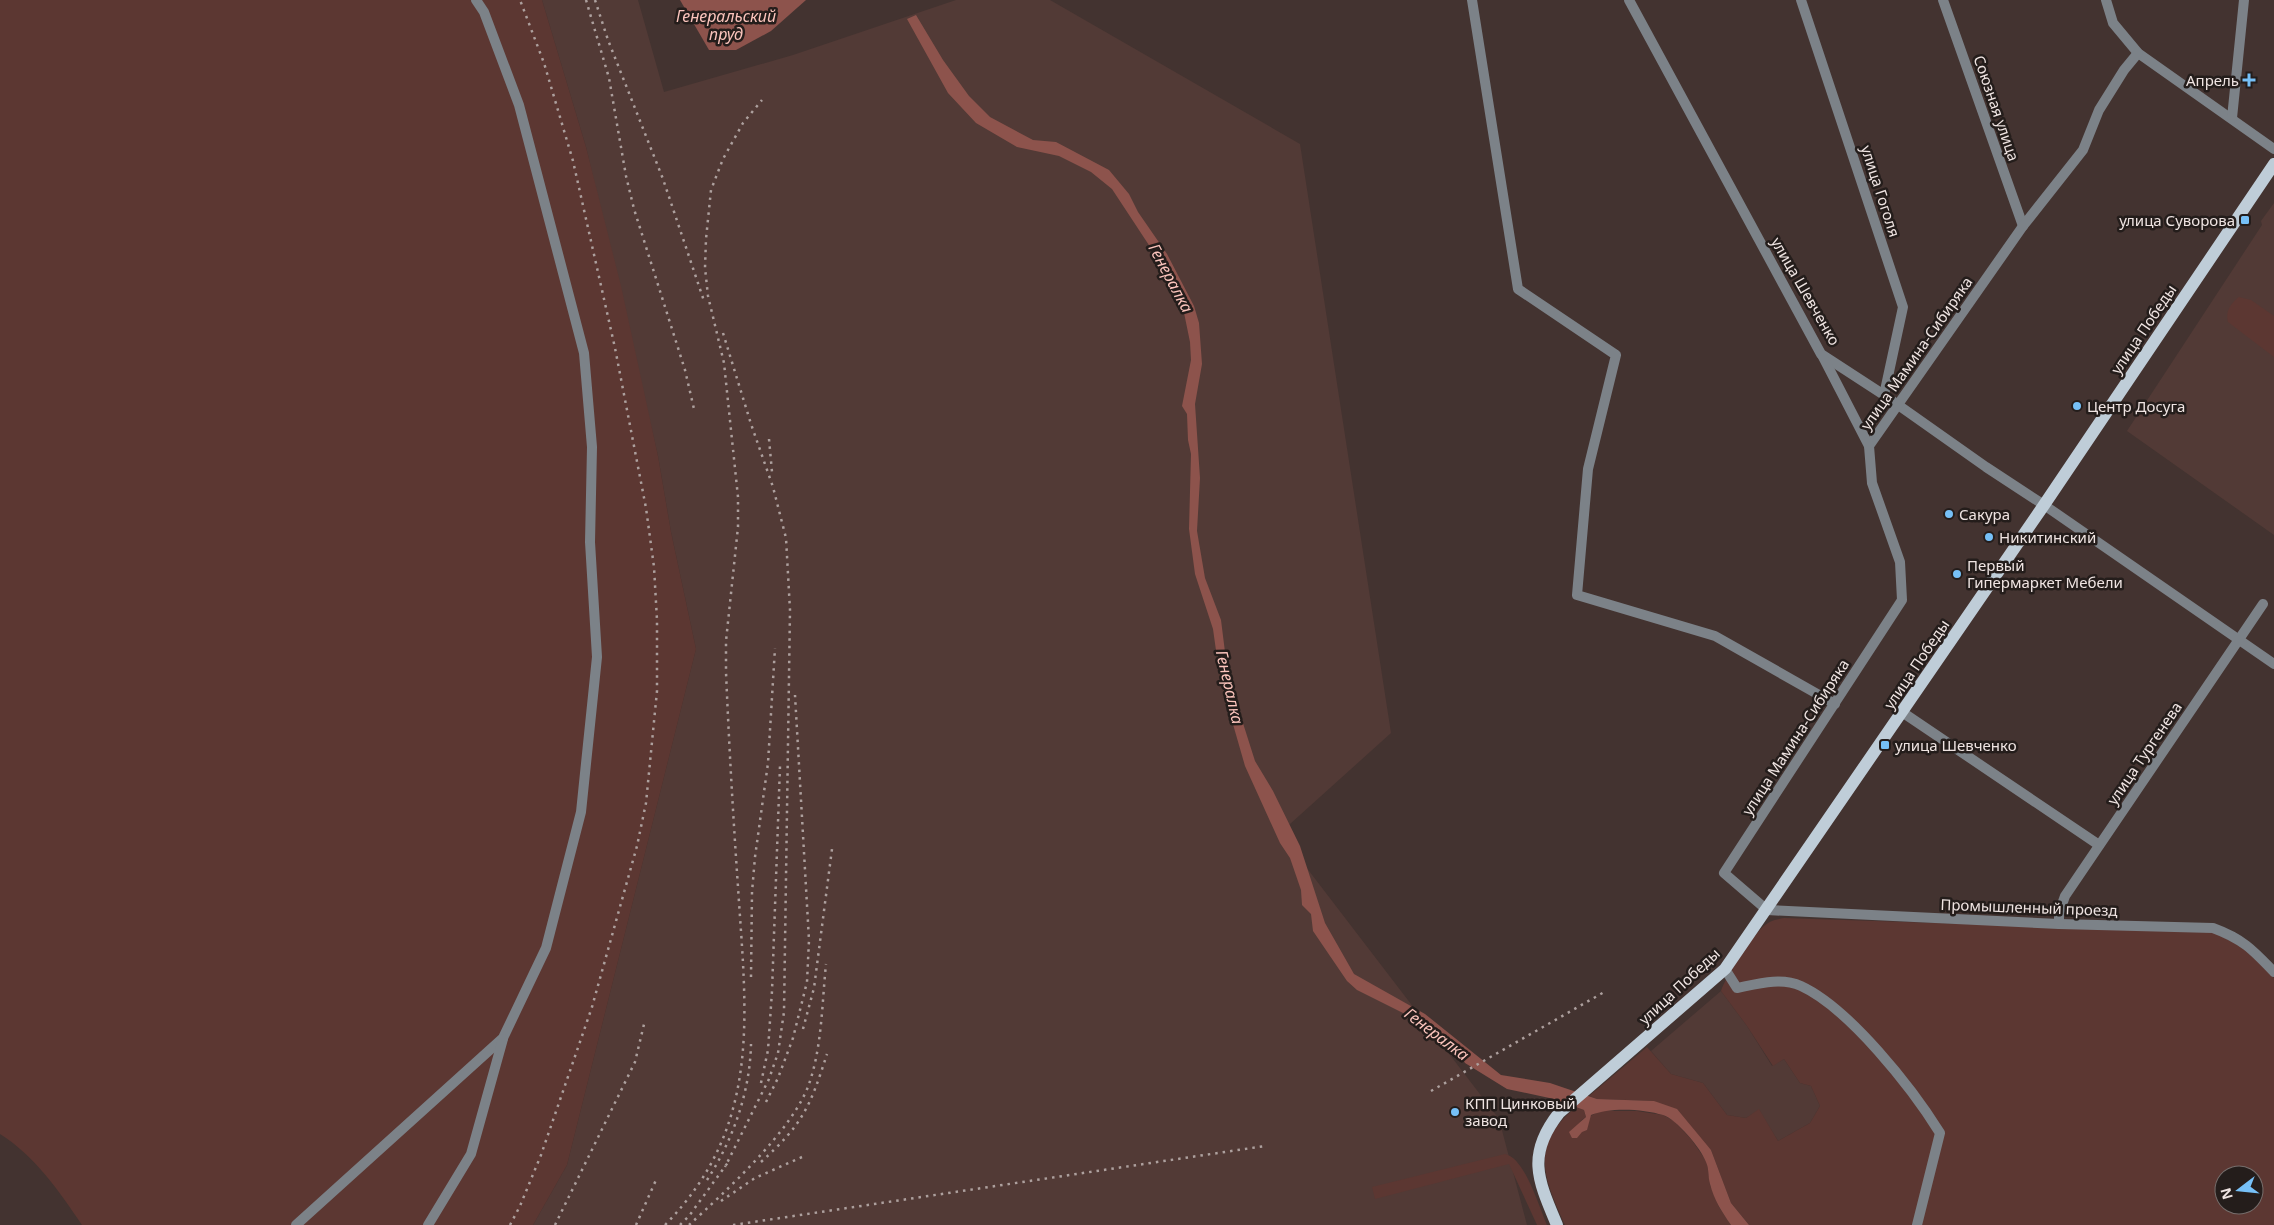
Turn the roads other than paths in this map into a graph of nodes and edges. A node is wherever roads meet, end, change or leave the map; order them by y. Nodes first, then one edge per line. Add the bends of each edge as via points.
1 (476, 0) edge
2 (1472, 0) edge
3 (1629, 0) edge
4 (1801, 0) edge
5 (1943, 0) edge
6 (2106, 0) edge
7 (2244, 0) edge
8 (2138, 54) junction
9 (2232, 118) junction
10 (2274, 149) edge
11 (2274, 164) edge
12 (2023, 226) junction
13 (1822, 354) junction
14 (1884, 395) junction
15 (1899, 405) junction
16 (1869, 446) junction
17 (2044, 505) junction
18 (2263, 604) dead end
19 (2240, 640) junction
20 (2274, 664) edge
21 (1835, 704) junction
22 (1902, 712) junction
23 (2099, 845) junction
24 (1767, 910) junction
25 (2059, 924) junction
26 (1725, 969) junction
27 (2274, 972) edge
28 (503, 1038) junction
29 (296, 1225) edge
30 (428, 1225) edge
31 (1557, 1225) edge
32 (1917, 1225) edge

1 - 28 street via 484,12 519,105 547,204 584,353 592,447 590,542 597,657 582,812 546,948
2 - 21 street via 1518,289 1616,355 1588,468 1577,595 1715,636
3 - 13 street, улица Шевченко
4 - 14 street, улица Гоголя via 1903,307
5 - 12 street, Союзная улица
6 - 8 street via 2112,23
7 - 9 street
8 - 9 street
8 - 12 street, улица Мамина-Сибиряка via 2099,110 2083,150
9 - 10 street
11 - 17 main road, улица Победы
12 - 15 street, улица Мамина-Сибиряка
13 - 14 street, улица Шевченко
13 - 16 street
14 - 15 street, улица Шевченко
15 - 16 street, улица Мамина-Сибиряка
15 - 17 street, улица Шевченко
16 - 21 street, улица Мамина-Сибиряка via 1872,483 1900,562 1902,600
17 - 19 street, улица Шевченко
17 - 22 main road, улица Победы
18 - 19 street, улица Тургенева
19 - 20 street, улица Шевченко
19 - 23 street, улица Тургенева
21 - 24 street, улица Мамина-Сибиряка via 1724,873
22 - 23 street
22 - 24 main road, улица Победы
23 - 25 street, улица Тургенева via 2065,896
24 - 25 street, Промышленный проезд
24 - 26 main road, улица Победы
25 - 27 street, Промышленный проезд via 2213,928 2235,936
26 - 31 main road, улица Победы via 1550,1124 1541,1144 1537,1171
26 - 32 street via 1737,988 1768,981 1800,985 1841,1012 1927,1112 1940,1133
28 - 29 street
28 - 30 street via 471,1154

